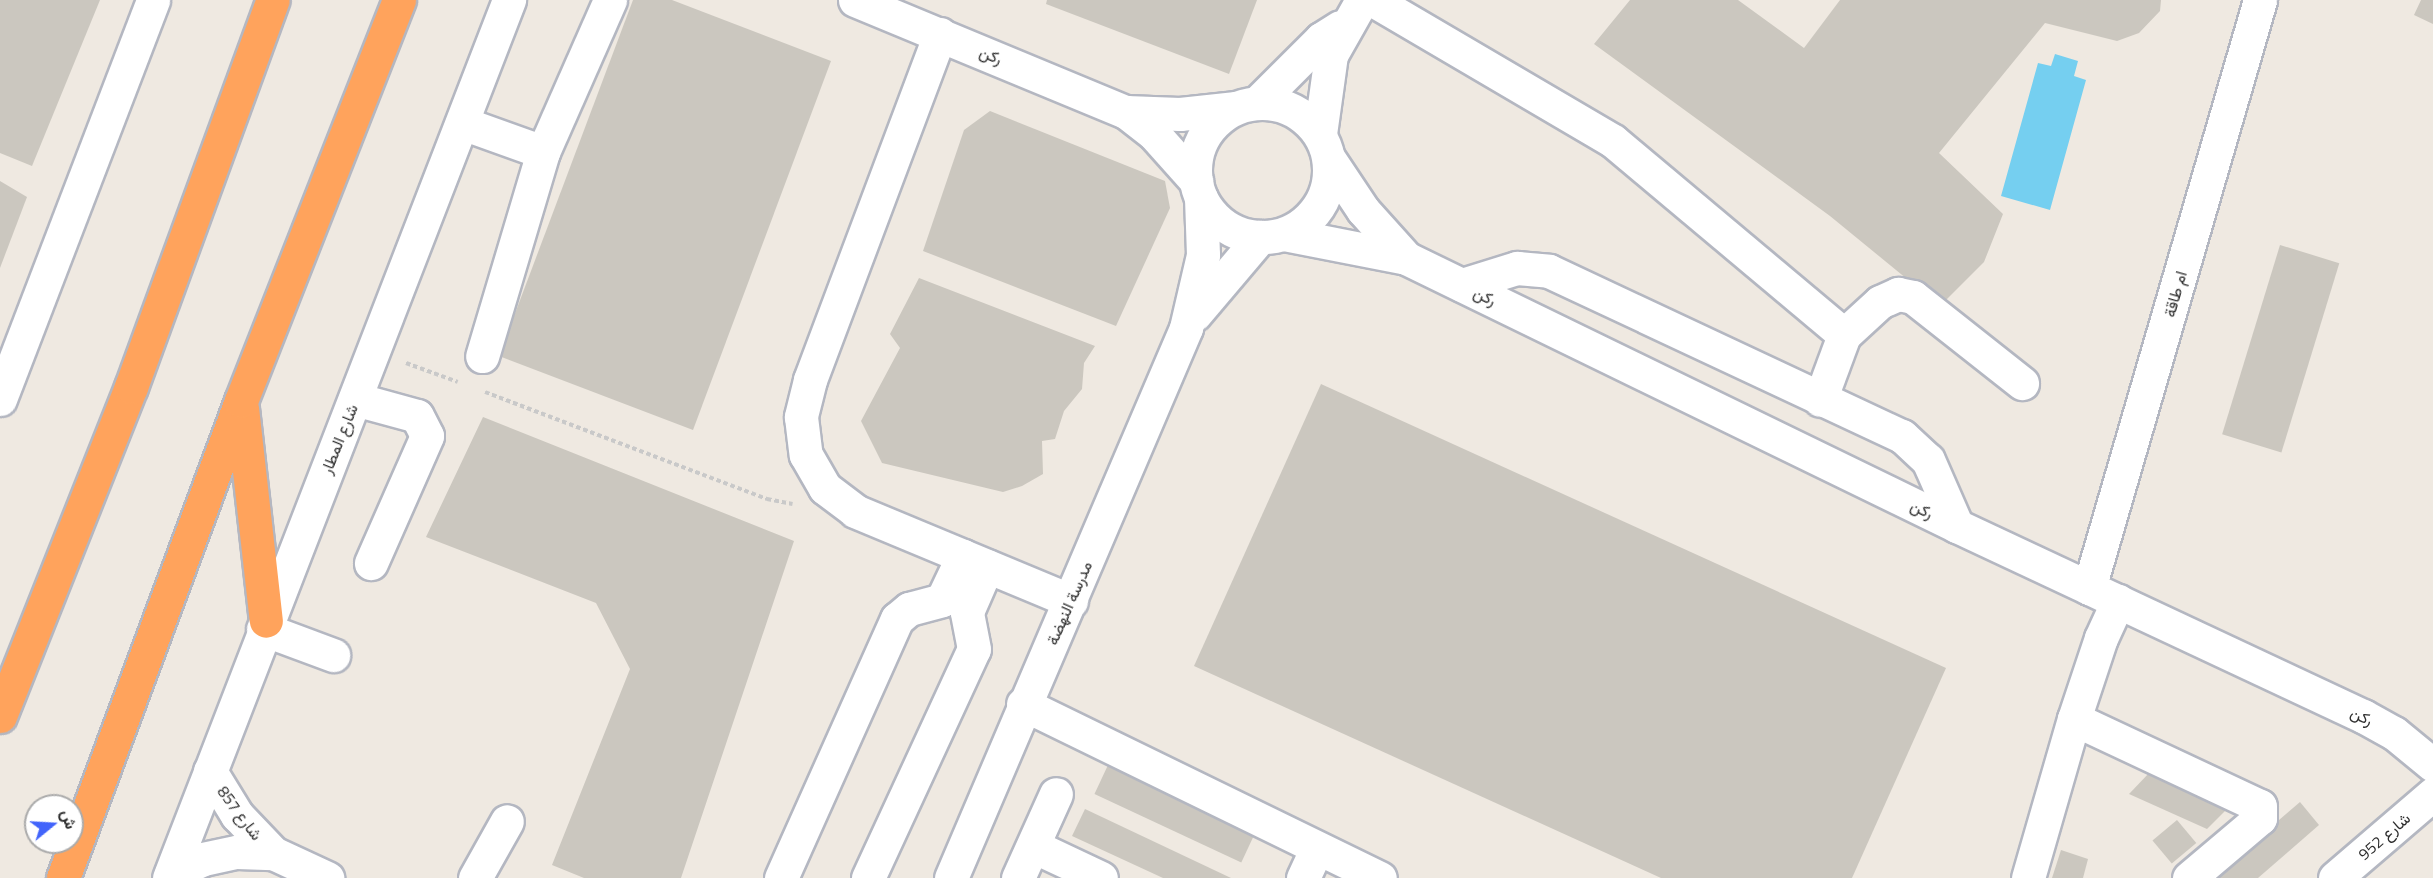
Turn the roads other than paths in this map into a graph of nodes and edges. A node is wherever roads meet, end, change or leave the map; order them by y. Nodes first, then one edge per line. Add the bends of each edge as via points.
1 (153, 0) edge
2 (273, 0) edge
3 (399, 0) edge
4 (509, 0) edge
5 (610, 0) edge
6 (855, 0) edge
7 (1373, 0) edge
8 (2260, 0) edge
9 (1355, 11) edge
10 (940, 34) junction
11 (1246, 105) junction
12 (1126, 112) junction
13 (462, 123) junction
14 (1324, 147) junction
15 (543, 152) junction
16 (1199, 190) junction
17 (1272, 235) junction
18 (1406, 258) junction
19 (1462, 285) junction
20 (1186, 328) junction
21 (1844, 335) junction
22 (482, 356) dead end
23 (2022, 383) dead end
24 (0, 399) edge
25 (354, 399) junction
26 (1820, 400) junction
27 (241, 401) junction
28 (1957, 526) junction
29 (975, 561) junction
30 (371, 563) dead end
31 (2103, 595) junction
32 (1071, 601) junction
33 (264, 625) junction
34 (32, 641) junction
35 (333, 655) dead end
36 (0, 658) edge
37 (1023, 704) junction
38 (0, 716) edge
39 (2074, 719) junction
40 (2433, 765) edge
41 (210, 771) junction
42 (1056, 794) dead end
43 (2433, 794) edge
44 (507, 821) dead end
45 (1032, 846) junction
46 (1317, 848) junction
47 (273, 853) junction
48 (2370, 867) edge
49 (170, 876) edge
50 (63, 878) edge
51 (327, 878) edge
52 (475, 878) edge
53 (781, 878) edge
54 (868, 878) edge
55 (951, 878) edge
56 (1018, 878) edge
57 (1101, 878) edge
58 (1303, 878) edge
59 (1380, 878) edge
60 (2028, 878) edge
61 (2189, 878) edge
62 (2335, 878) edge

1 - 24 street
2 - 34 highway via 131,387
3 - 27 highway
4 - 13 street, شارع المطار
5 - 15 street
6 - 10 street, ركن
7 - 21 street via 1613,141
8 - 31 street, ام طاقة
9 - 11 street
9 - 14 street via 1331,55
10 - 12 street, ركن
10 - 29 street via 810,380 801,417 806,455 825,488 837,498 855,511
11 - 12 street, ركن via 1180,114
11 - 14 street via 1282,105 1304,116
11 - 16 street via 1216,121 1203,138 1196,159
12 - 16 street, ركن via 1162,141
13 - 15 street
13 - 25 street, شارع المطار
14 - 17 street via 1325,196 1301,225
14 - 18 street, ركن via 1364,210
15 - 22 street
16 - 17 street via 1216,219 1236,232
16 - 20 street, مدرسة النهضة via 1203,255
17 - 18 street, ركن
17 - 20 street, مدرسة النهضة via 1200,306
18 - 19 street, ركن
19 - 26 street via 1517,268 1549,272
19 - 28 street, ركن
20 - 32 street, مدرسة النهضة
21 - 23 street via 1880,302 1898,294 1913,297
21 - 26 street
25 - 30 street via 417,416 427,436
25 - 33 street, شارع المطار
26 - 28 street via 1902,436 1916,447 1928,460
27 - 33 highway
27 - 50 highway
28 - 31 street, ركن
29 - 32 street
29 - 53 street via 942,600 909,609 897,619
29 - 54 street via 967,612 974,649
31 - 39 street, ام طاقة
31 - 40 street, ركن via 2363,716 2394,733
32 - 37 street, مدرسة النهضة
33 - 35 street
33 - 41 street, شارع المطار
34 - 36 highway
34 - 38 highway
37 - 46 street
37 - 55 street, مدرسة النهضة
39 - 60 street, ام طاقة
39 - 61 street via 2260,806 2260,818
41 - 47 street, شارع 857 via 237,815
41 - 49 street, شارع المطار
42 - 45 street
43 - 48 street, شارع 952
44 - 52 street
45 - 56 street
45 - 57 street
46 - 58 street
46 - 59 street
47 - 49 street, شارع 857 via 237,852 203,859
47 - 51 street, شارع 857
48 - 62 street, شارع 952

